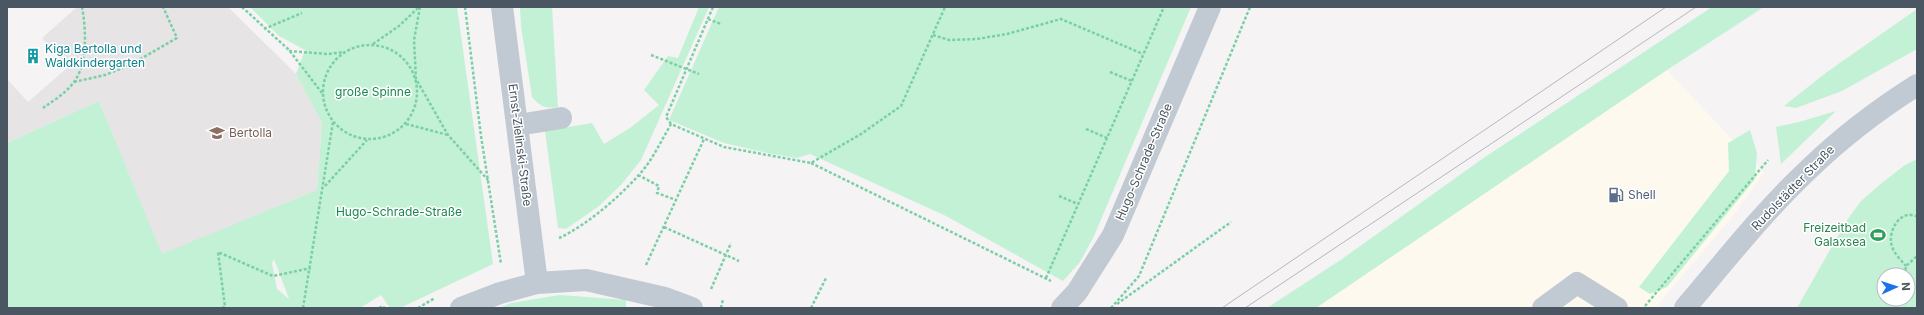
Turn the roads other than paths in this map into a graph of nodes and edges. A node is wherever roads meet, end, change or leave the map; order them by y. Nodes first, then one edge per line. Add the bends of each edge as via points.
1 (502, 7) edge
2 (1210, 7) edge
3 (1917, 85) edge
4 (561, 118) dead end
5 (518, 125) junction
6 (537, 283) junction
7 (461, 308) edge
8 (692, 308) edge
9 (1062, 308) edge
10 (1543, 308) edge
11 (1618, 308) edge
12 (1685, 308) edge

1 - 5 street, Ernst-Zielinski-Straße
2 - 9 street, Hugo-Schrade-Straße via 1113,235 1077,292
3 - 12 street, Rudolstädter Straße via 1842,139 1808,169 1744,238
4 - 5 street
5 - 6 street, Ernst-Zielinski-Straße
6 - 7 street via 500,293
6 - 8 street via 586,280 665,298
10 - 11 street via 1577,283

